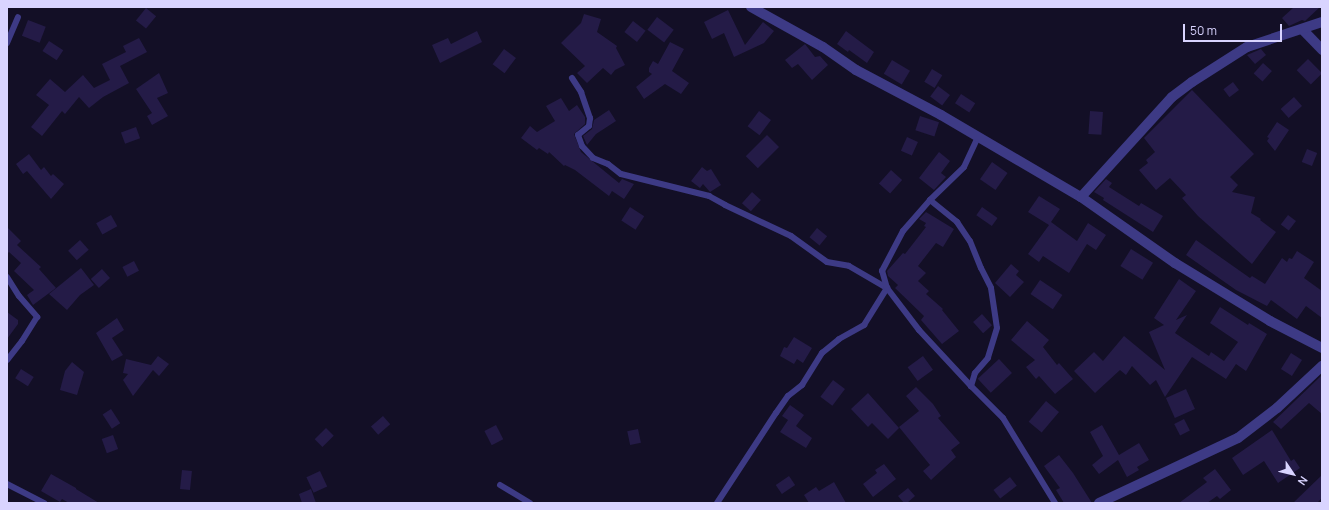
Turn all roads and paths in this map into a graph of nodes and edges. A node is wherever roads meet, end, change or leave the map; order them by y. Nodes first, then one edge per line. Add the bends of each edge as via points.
1 (751, 7) edge
2 (18, 17) dead end
3 (1322, 22) edge
4 (1303, 30) junction
5 (7, 43) edge
6 (1322, 50) edge
7 (572, 78) dead end
8 (978, 137) junction
9 (1081, 197) junction
10 (930, 200) junction
11 (7, 277) edge
12 (887, 288) junction
13 (1322, 348) edge
14 (7, 360) edge
15 (1322, 366) edge
16 (970, 386) junction
17 (7, 484) edge
18 (500, 485) dead end
19 (44, 503) edge
20 (530, 503) edge
21 (717, 503) edge
22 (1055, 503) edge
23 (1099, 503) edge

1 - 8 street via 823,47 856,70
2 - 5 lane
3 - 4 street
4 - 6 street
4 - 9 street via 1247,47 1192,82 1172,98
7 - 12 lane via 581,92 590,118 588,126 578,135 582,146 593,158 608,164 621,174 709,196 791,236 827,262 849,266
8 - 9 street
8 - 10 lane via 964,167
9 - 13 street via 1175,263
10 - 12 lane via 903,231 882,271
10 - 16 lane via 957,222 970,241 991,288 997,328 988,358 975,373
11 - 14 lane via 36,317
12 - 16 lane via 919,330
12 - 21 lane via 864,325 839,339 822,353 802,384 788,396 776,413
15 - 23 street via 1277,408 1238,438
16 - 22 lane via 1003,418
17 - 19 lane
18 - 20 lane

